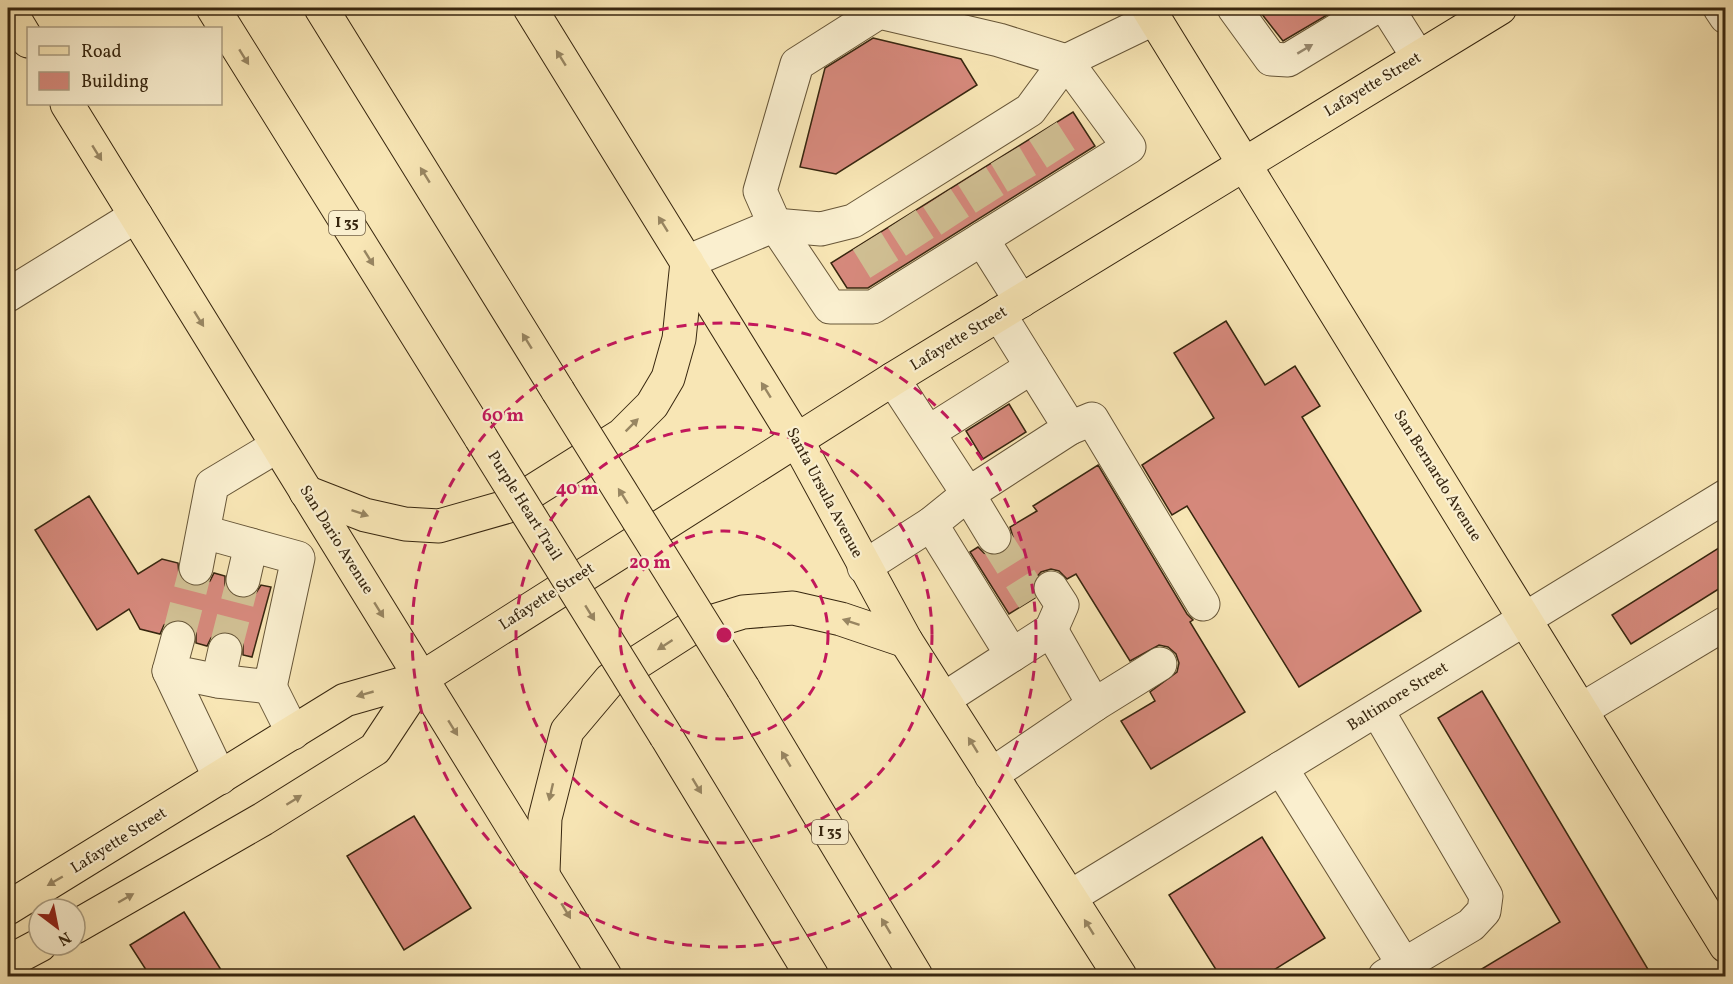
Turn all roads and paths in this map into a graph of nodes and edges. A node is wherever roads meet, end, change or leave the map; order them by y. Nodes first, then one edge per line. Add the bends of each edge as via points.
1 (8, 8) edge
2 (213, 8) edge
3 (321, 8) edge
4 (530, 8) edge
5 (1234, 8) edge
6 (1374, 8) edge
7 (1387, 8) edge
8 (1500, 8) edge
9 (1720, 8) edge
10 (1152, 13) edge
11 (1725, 17) edge
12 (27, 39) edge
13 (1418, 57) junction
14 (1066, 60) junction
15 (68, 105) edge
16 (1244, 163) junction
17 (136, 216) junction
18 (775, 225) junction
19 (983, 234) junction
20 (687, 262) junction
21 (8, 295) edge
22 (1010, 307) junction
23 (1032, 367) junction
24 (893, 379) junction
25 (1070, 428) junction
26 (929, 432) junction
27 (796, 439) junction
28 (277, 446) junction
29 (976, 488) junction
30 (306, 492) junction
31 (1725, 496) edge
32 (930, 524) junction
33 (1004, 531) tunnel mouth
34 (204, 532) junction
35 (330, 532) junction
36 (251, 545) junction
37 (298, 558) junction
38 (864, 567) junction
39 (196, 568) tunnel mouth
40 (243, 580) tunnel mouth
41 (1042, 593) tunnel mouth
42 (1203, 604) dead end
43 (1525, 619) junction
44 (1725, 623) edge
45 (1051, 630) junction
46 (178, 638) tunnel mouth
47 (906, 641) junction
48 (1012, 656) junction
49 (1160, 664) dead end
50 (169, 670) junction
51 (422, 678) junction
52 (270, 687) junction
53 (944, 699) junction
54 (1094, 705) junction
55 (1377, 710) junction
56 (1581, 710) junction
57 (293, 733) junction
58 (1281, 768) junction
59 (991, 775) junction
60 (220, 778) junction
61 (543, 872) junction
62 (1070, 897) junction
63 (8, 908) edge
64 (87, 920) edge
65 (1725, 946) edge
66 (27, 955) edge
67 (13, 966) edge
68 (1395, 971) edge
69 (605, 976) edge
70 (812, 976) edge
71 (916, 976) edge
72 (1120, 976) edge

1 - 12 main road
2 -> 70 main road, Purple Heart Trail / I 35, bridge
71 -> 3 main road, I 35, bridge via 743,688
20 -> 4 main road, Santa Ursula Avenue
5 -> 6 street via 1270,59 1288,60
7 - 13 street
8 - 13 main road, Lafayette Street
9 - 11 street
10 - 14 street
10 - 16 main road, San Bernardo Avenue
13 - 16 main road, Lafayette Street
14 - 18 street via 1036,121 860,231
14 - 18 street via 879,12 797,64 760,191
14 - 19 street via 1129,147 1072,177
15 -> 17 main road, San Dario Avenue
16 - 22 main road, Lafayette Street
16 - 43 main road, San Bernardo Avenue
17 - 21 street
17 -> 28 main road, San Dario Avenue
18 - 19 street via 830,307 873,307 896,287
18 - 20 street
19 - 22 street
27 -> 20 main road, Santa Ursula Avenue
30 -> 20 main road via 365,515 405,524 439,526 509,506 622,435 652,405 668,378 679,339
22 - 23 street
22 - 24 main road, Lafayette Street
23 - 25 street
23 - 26 street
24 - 26 street
24 - 27 main road, Lafayette Street
25 - 29 street
25 - 42 street via 1092,419
26 - 29 street
27 - 38 main road, Santa Ursula Avenue
27 - 51 main road, Lafayette Street
28 - 30 main road, San Dario Avenue
28 - 34 street via 212,485
29 - 32 street
29 - 33 street
30 - 35 main road, San Dario Avenue
31 - 43 street, Baltimore Street
32 - 38 street
32 - 48 street
34 - 36 street
34 - 39 street
35 - 37 street
35 -> 51 main road, San Dario Avenue
36 - 37 street
36 - 40 street
37 - 52 street
38 - 47 main road, Santa Ursula Avenue
41 - 45 street via 1062,605
43 - 55 street, Baltimore Street
43 - 56 main road, San Bernardo Avenue
44 - 56 street
45 - 48 street
45 - 54 street
46 - 50 street
47 - 53 main road, Santa Ursula Avenue
47 -> 61 main road via 793,608 743,612 682,633 610,680 567,731 545,818
48 - 53 street
49 - 54 street
50 - 52 street via 222,666
50 - 60 street
51 -> 57 main road, Lafayette Street via 345,700
51 -> 61 main road, San Dario Avenue
64 -> 51 main road, Lafayette Street via 375,749
52 - 57 street
59 -> 53 main road, Santa Ursula Avenue
54 - 59 street
55 - 58 street, Baltimore Street
55 - 68 street via 1486,896 1484,911 1471,925
56 - 65 main road, San Bernardo Avenue
57 - 60 main road, Lafayette Street
58 - 62 street, Baltimore Street
58 - 68 street
59 - 62 main road, Santa Ursula Avenue
60 -> 63 main road, Lafayette Street
61 -> 69 main road, San Dario Avenue
72 -> 62 main road, Santa Ursula Avenue
66 - 67 main road

